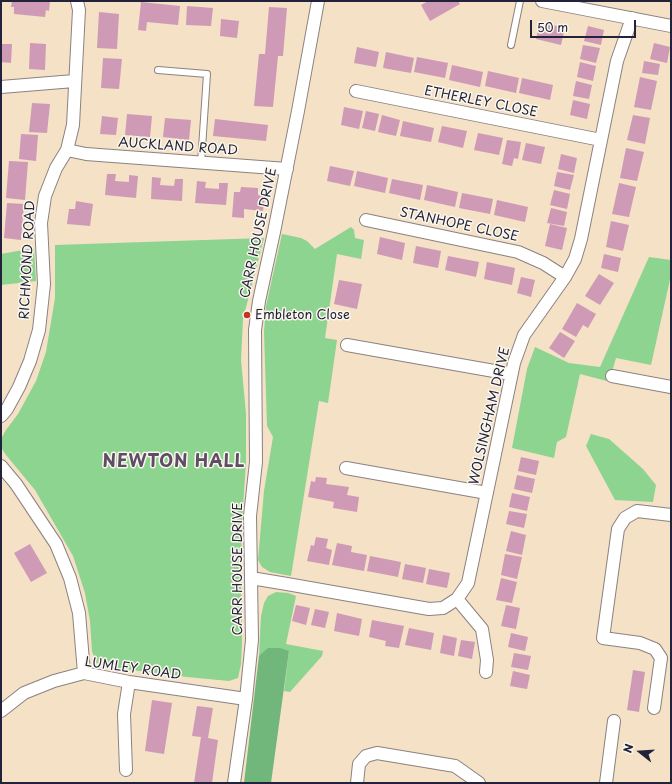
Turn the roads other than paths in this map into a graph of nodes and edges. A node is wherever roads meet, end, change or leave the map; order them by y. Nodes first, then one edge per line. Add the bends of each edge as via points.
1 (77, 1) edge
2 (318, 1) edge
3 (520, 1) edge
4 (542, 1) edge
5 (570, 4) edge
6 (632, 18) junction
7 (671, 26) edge
8 (511, 45) dead end
9 (158, 70) dead end
10 (74, 81) junction
11 (1, 87) edge
12 (356, 91) dead end
13 (601, 140) junction
14 (67, 150) junction
15 (201, 163) junction
16 (287, 169) junction
17 (366, 220) dead end
18 (565, 277) junction
19 (347, 345) dead end
20 (511, 374) junction
21 (612, 376) dead end
22 (671, 387) edge
23 (1, 416) edge
24 (1, 466) edge
25 (346, 468) dead end
26 (487, 493) junction
27 (671, 515) edge
28 (251, 578) junction
29 (457, 599) junction
30 (486, 672) dead end
31 (84, 674) junction
32 (128, 682) junction
33 (246, 699) junction
34 (654, 708) dead end
35 (1, 711) edge
36 (614, 721) dead end
37 (126, 770) dead end
38 (234, 783) edge
39 (357, 783) edge
40 (479, 783) edge
41 (606, 783) edge

1 - 10 street, RICHMOND ROAD via 79,10
2 - 16 street, CARR HOUSE DRIVE
3 - 8 lane
4 - 5 street
5 - 6 street
6 - 7 street
6 - 13 street, WOLSINGHAM DRIVE via 617,61
9 - 15 lane via 208,74
10 - 11 street
10 - 14 street, RICHMOND ROAD via 73,125
12 - 13 street, ETHERLEY CLOSE
13 - 18 street, WOLSINGHAM DRIVE via 581,239 575,259
14 - 15 street, AUCKLAND ROAD via 86,154
14 - 23 street, RICHMOND ROAD via 56,168 45,196 42,223 44,284 39,330 19,387
15 - 16 street, AUCKLAND ROAD
16 - 28 street, CARR HOUSE DRIVE via 254,330 256,462 250,516
17 - 18 street, STANHOPE CLOSE via 518,252 543,263
18 - 20 street, WOLSINGHAM DRIVE via 524,335
19 - 20 street
20 - 26 street, WOLSINGHAM DRIVE
21 - 22 street
24 - 31 street via 56,544 70,578 79,613
25 - 26 street
26 - 29 street, WOLSINGHAM DRIVE via 468,583
27 - 34 street via 637,511 625,518 618,529 603,638 640,643 655,649 660,658
28 - 29 street, WOLSINGHAM DRIVE via 429,609 443,608
28 - 33 street, CARR HOUSE DRIVE via 252,640
29 - 30 street via 482,629 487,660
31 - 32 street, LUMLEY ROAD
31 - 35 street, LUMLEY ROAD via 54,681 24,693
32 - 33 street, LUMLEY ROAD
32 - 37 street via 124,714
33 - 38 street, CARR HOUSE DRIVE
36 - 41 street
39 - 40 street via 359,764 366,756 377,753 455,766

